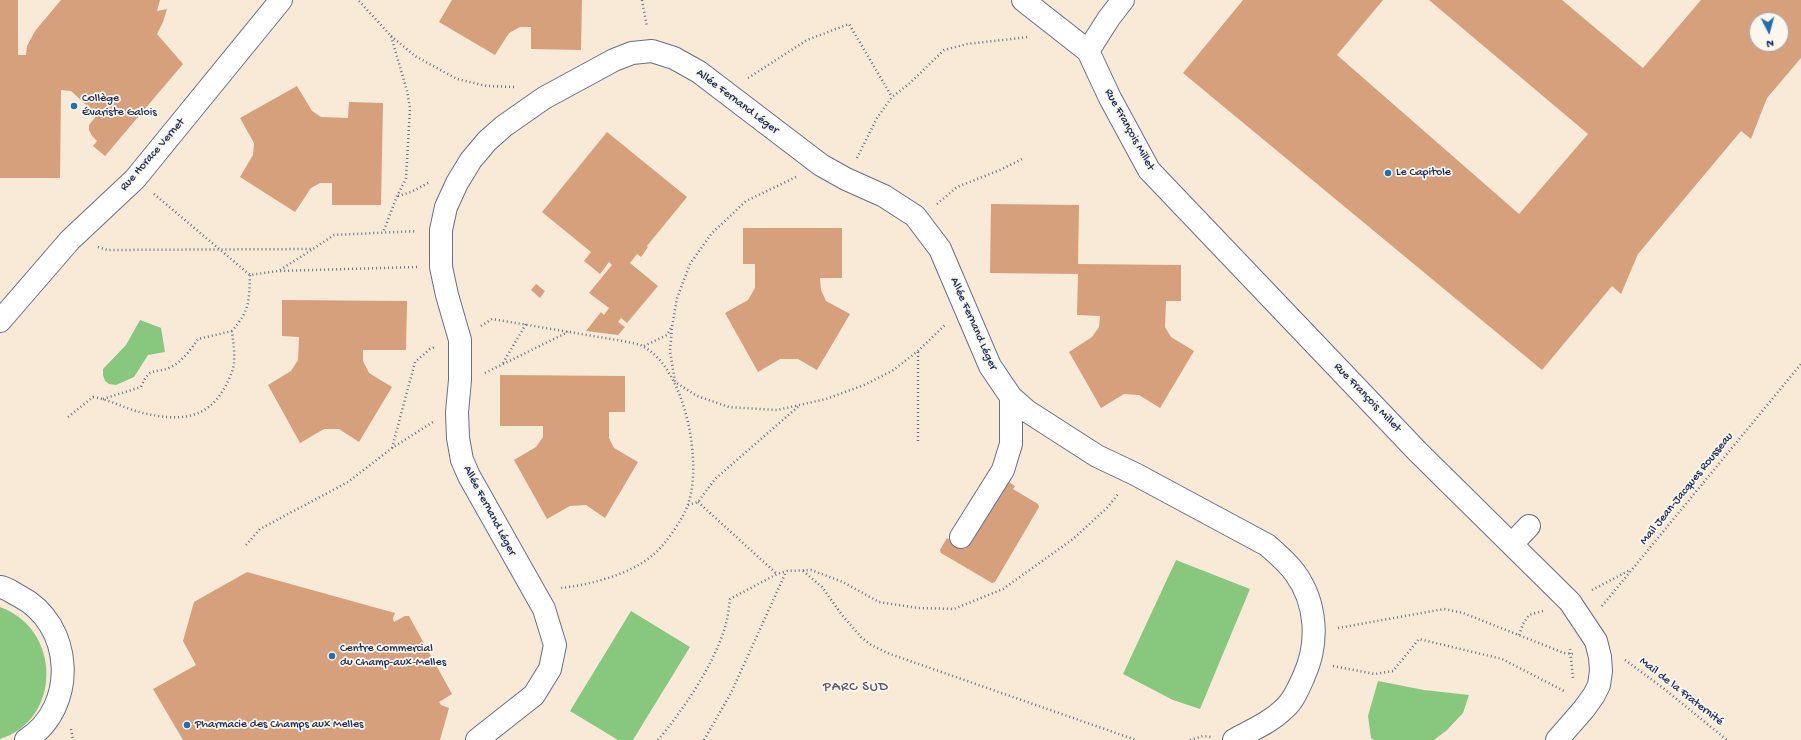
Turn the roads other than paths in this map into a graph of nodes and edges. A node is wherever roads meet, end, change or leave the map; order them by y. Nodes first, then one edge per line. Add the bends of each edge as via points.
1 (282, 0) edge
2 (1023, 0) edge
3 (1123, 0) edge
4 (1088, 51) junction
5 (0, 321) edge
6 (1011, 397) junction
7 (1529, 526) dead end
8 (961, 537) dead end
9 (1512, 544) junction
10 (0, 587) edge
11 (1579, 724) edge
12 (34, 738) edge
13 (477, 740) edge
14 (1234, 740) edge
15 (1557, 740) edge

1 - 5 street, Rue Horace Vernet via 136,178 70,240
2 - 4 street
3 - 4 street
4 - 9 street, Rue François Millet via 1149,170 1418,452
6 - 8 street via 1011,444 1003,470
6 - 13 street, Allée Fernand Léger via 990,366 940,249 915,216 884,196 822,165 699,72 674,58 652,51 632,53 544,98 504,126 471,160 446,207 441,230 441,267 460,340 460,380 456,412 462,460 544,609 555,645 550,670 534,695
6 - 14 street, Allée Fernand Léger via 1027,411 1097,456 1267,545 1295,573 1304,588 1312,613 1314,647 1310,661 1287,707 1272,719
7 - 9 street
9 - 11 street, Rue François Millet via 1570,602 1596,641 1601,671 1599,685
10 - 12 street via 30,602 50,624 62,652 61,689 54,710
11 - 15 street, Rue François Millet

